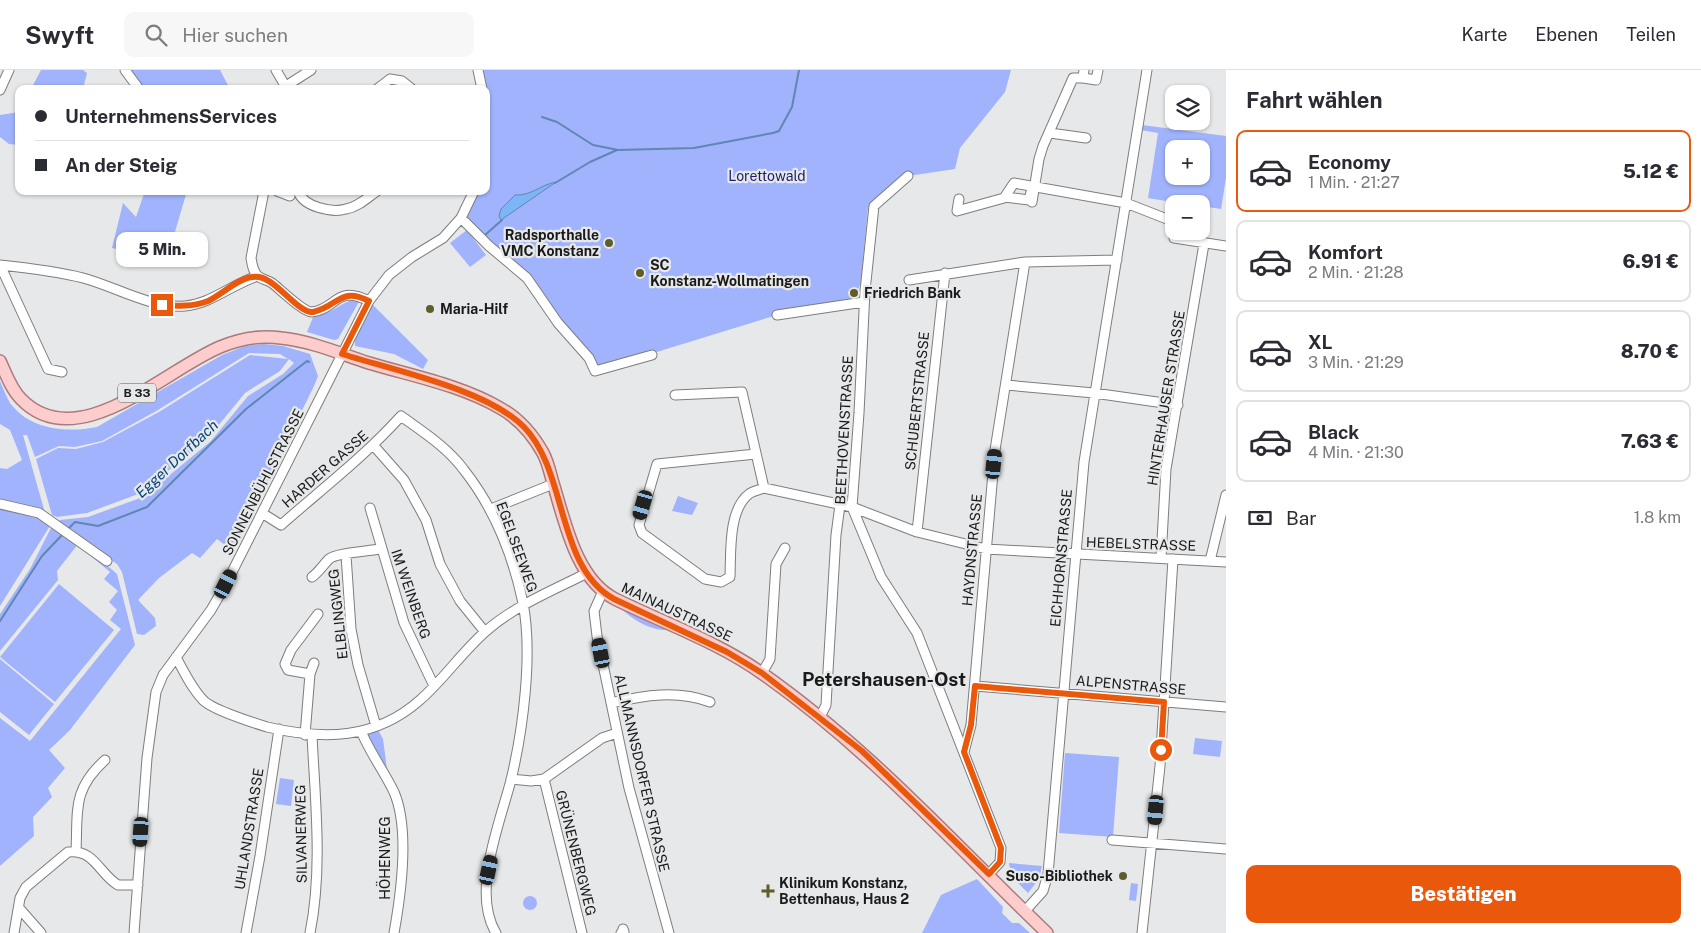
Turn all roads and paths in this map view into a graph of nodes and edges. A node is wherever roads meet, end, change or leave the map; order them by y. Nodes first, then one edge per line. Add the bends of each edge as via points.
1 (9, 70) edge
2 (125, 70) edge
3 (276, 70) edge
4 (311, 70) edge
5 (478, 70) edge
6 (1098, 70) edge
7 (1147, 70) edge
8 (1084, 74) edge
9 (136, 85) edge
10 (285, 85) edge
11 (291, 85) edge
12 (382, 85) edge
13 (407, 85) edge
14 (481, 85) edge
15 (0, 90) edge
16 (1050, 133) junction
17 (1086, 138) dead end
18 (908, 176) dead end
19 (1033, 186) junction
20 (263, 195) edge
21 (297, 195) edge
22 (372, 195) edge
23 (472, 195) edge
24 (1005, 197) junction
25 (960, 199) dead end
26 (1032, 202) dead end
27 (1126, 203) junction
28 (460, 218) junction
29 (1165, 218) edge
30 (1184, 240) edge
31 (1204, 244) junction
32 (1226, 246) edge
33 (1117, 260) junction
34 (1025, 262) junction
35 (0, 265) edge
36 (945, 273) junction
37 (258, 276) junction
38 (909, 280) dead end
39 (369, 301) junction
40 (864, 302) junction
41 (777, 315) dead end
42 (342, 354) junction
43 (652, 354) dead end
44 (0, 361) edge
45 (62, 372) dead end
46 (1006, 385) junction
47 (1094, 393) junction
48 (675, 395) dead end
49 (1178, 405) junction
50 (401, 416) joint
51 (374, 446) junction
52 (756, 454) junction
53 (553, 484) junction
54 (764, 488) junction
55 (1226, 495) edge
56 (0, 504) edge
57 (840, 505) junction
58 (852, 507) junction
59 (370, 508) dead end
60 (491, 509) junction
61 (262, 513) junction
62 (917, 532) junction
63 (785, 548) dead end
64 (380, 549) junction
65 (986, 549) junction
66 (346, 555) junction
67 (1074, 555) junction
68 (1161, 558) junction
69 (1173, 559) junction
70 (1210, 560) junction
71 (107, 561) dead end
72 (1226, 562) edge
73 (587, 573) junction
74 (312, 577) dead end
75 (603, 591) junction
76 (523, 604) junction
77 (318, 614) dead end
78 (486, 632) junction
79 (176, 656) junction
80 (314, 664) dead end
81 (762, 673) junction
82 (310, 674) junction
83 (434, 686) junction
84 (975, 686) junction
85 (1063, 693) junction
86 (710, 702) dead end
87 (1164, 702) junction
88 (611, 703) junction
89 (1226, 707) edge
90 (820, 717) junction
91 (376, 726) junction
92 (279, 730) junction
93 (361, 731) junction
94 (616, 733) junction
95 (308, 735) junction
96 (964, 752) junction
97 (105, 760) dead end
98 (511, 779) junction
99 (544, 779) junction
100 (1112, 840) dead end
101 (1153, 843) junction
102 (1226, 849) edge
103 (76, 851) junction
104 (989, 874) junction
105 (138, 885) junction
106 (19, 908) junction
107 (1026, 911) junction
108 (14, 933) edge
109 (41, 933) edge
110 (134, 933) edge
111 (246, 933) edge
112 (310, 933) edge
113 (394, 933) edge
114 (496, 933) edge
115 (582, 933) edge
116 (669, 933) edge
117 (1047, 933) edge
118 (1142, 933) edge

1 - 15 street
2 - 9 street
3 - 10 street
4 - 11 street
5 - 14 street
6 - 8 street via 1096,80
7 - 27 street, EICHHORNSTRASSE
8 - 16 street via 1073,78
12 - 13 street via 390,79
16 - 17 street
16 - 19 street via 1038,159
18 - 40 street, BEETHOVENSTRASSE via 874,206
19 - 24 street via 1014,183
19 - 24 street via 1029,200
19 - 26 street
19 - 27 street
20 - 37 street via 251,258
21 - 22 street via 316,207 345,210
23 - 28 street, SONNENBÜHLSTRASSE
24 - 25 street via 958,211
27 - 29 street
27 - 33 street, EICHHORNSTRASSE
28 - 39 street, SONNENBÜHLSTRASSE via 443,238 389,275
28 - 43 street via 526,278 558,323 589,358 595,371
30 - 31 street
31 - 32 street
31 - 49 street, HINTERHAUSER STRASSE
33 - 34 street
33 - 47 street, EICHHORNSTRASSE
34 - 36 street
34 - 46 street, HAYDNSTRASSE
35 - 37 street via 83,278 162,305 184,306 207,301 241,281
35 - 45 street via 48,369
36 - 38 street
36 - 62 street, SCHUBERTSTRASSE
37 - 39 street via 282,290 305,310 313,312 352,294
39 - 42 street, SONNENBÜHLSTRASSE
40 - 41 street
40 - 58 street, BEETHOVENSTRASSE
42 - 44 main road, MAINAUSTRASSE / B 33 via 282,338 244,339 219,348 104,412 76,420 46,416 33,409 14,390
42 - 53 main road, MAINAUSTRASSE / B 33 via 470,394 501,408 535,440
42 - 61 street, SONNENBÜHLSTRASSE
46 - 47 street
46 - 65 street, HAYDNSTRASSE via 995,450
47 - 49 street
47 - 67 street, EICHHORNSTRASSE
48 - 52 street via 742,392
49 - 68 street, HINTERHAUSER STRASSE via 1166,469
50 - 51 street, HARDER GASSE
50 - 60 street, EGELSEEWEG via 447,450
51 - 61 street, HARDER GASSE via 281,525
51 - 78 street via 404,480 426,520 440,564 460,601
52 - 54 street
52 - 54 street via 657,464 639,525 642,533 705,579 721,582 730,577 731,542 738,506 750,494
53 - 60 street
53 - 73 main road, MAINAUSTRASSE / B 33 via 574,547
54 - 57 street, HEBELSTRASSE
55 - 70 street
56 - 71 street via 40,513
57 - 58 street, HEBELSTRASSE
57 - 90 street via 826,705
58 - 62 street, HEBELSTRASSE
58 - 96 street, BEETHOVENSTRASSE via 881,577 917,633
59 - 64 street, IM WEINBERG
60 - 76 street, EGELSEEWEG
61 - 79 street, SONNENBÜHLSTRASSE via 211,610
62 - 65 street, HEBELSTRASSE
63 - 81 street via 776,564 770,660
64 - 66 street, ELBLINGWEG
64 - 83 street, IM WEINBERG via 404,623
65 - 67 street, HEBELSTRASSE
65 - 84 street, HAYDNSTRASSE
66 - 74 street, ELBLINGWEG via 329,558
66 - 91 street, ELBLINGWEG via 351,629
67 - 68 street, HEBELSTRASSE
67 - 85 street, EICHHORNSTRASSE
68 - 69 street, HEBELSTRASSE
69 - 70 street, HEBELSTRASSE
69 - 87 street
70 - 72 street, HEBELSTRASSE
73 - 75 main road, MAINAUSTRASSE / B 33
73 - 76 street
75 - 81 main road, MAINAUSTRASSE / B 33 via 727,652
75 - 88 street, ALLMANNSDORFER STRASSE via 596,603 594,618
76 - 78 street
76 - 98 street, EGELSEEWEG via 525,692
77 - 82 street via 291,650 285,664 288,670
78 - 83 street
79 - 92 street via 191,684 206,702 240,718
79 - 105 street, SONNENBÜHLSTRASSE via 163,675 152,711
80 - 82 street, SILVANERWEG
81 - 90 main road, MAINAUSTRASSE / B 33
82 - 95 street, SILVANERWEG
83 - 91 street via 403,713
84 - 85 street, ALPENSTRASSE
84 - 96 street, HAYDNSTRASSE
85 - 87 street, ALPENSTRASSE
85 - 107 street, EICHHORNSTRASSE via 1048,874 1043,891
86 - 88 street via 693,695 652,694
87 - 89 street, ALPENSTRASSE
87 - 101 street
88 - 94 street, ALLMANNSDORFER STRASSE
90 - 104 main road, MAINAUSTRASSE / B 33 via 902,788
91 - 93 street
92 - 95 street
92 - 111 street, UHLANDSTRASSE
93 - 95 street
93 - 113 street, HÖHENWEG via 394,793 401,820 399,899
94 - 99 street via 602,738
94 - 116 street, ALLMANNSDORFER STRASSE
95 - 112 street, SILVANERWEG via 317,825
96 - 104 street, BEETHOVENSTRASSE via 1001,848 1000,862
97 - 103 street via 90,774 80,792
98 - 99 street via 531,782
98 - 114 street, EGELSEEWEG via 485,886 489,922
99 - 115 street, GRÜNENBERGWEG
100 - 101 street
101 - 102 street
101 - 118 street
103 - 105 street via 90,856 118,885
103 - 106 street via 60,857 32,881 20,898
104 - 107 main road, MAINAUSTRASSE / B 33
105 - 110 street, SONNENBÜHLSTRASSE
106 - 108 street
106 - 109 street
107 - 117 main road, MAINAUSTRASSE / B 33

